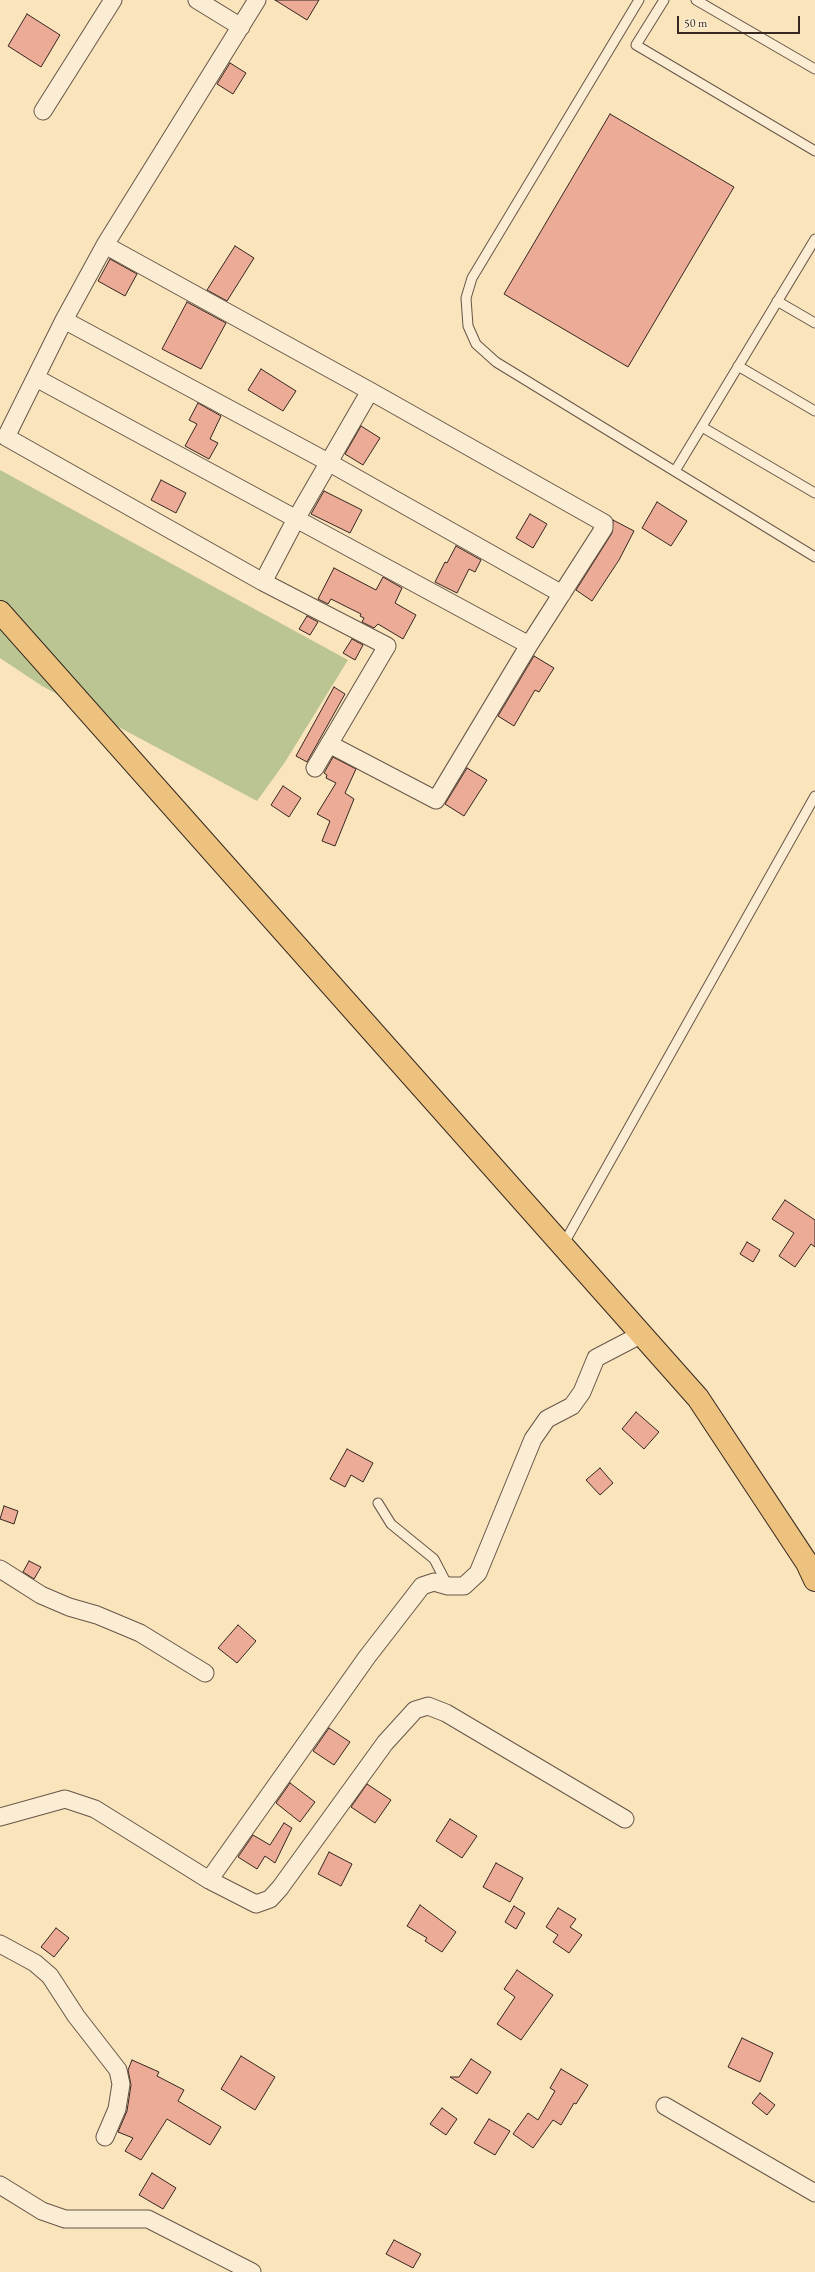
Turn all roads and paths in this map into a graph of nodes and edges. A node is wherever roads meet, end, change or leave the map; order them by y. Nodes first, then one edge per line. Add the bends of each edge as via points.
1 (113, 0) edge
2 (197, 0) edge
3 (257, 0) edge
4 (639, 0) edge
5 (664, 0) edge
6 (696, 0) edge
7 (241, 27) junction
8 (815, 70) edge
9 (43, 111) dead end
10 (815, 151) edge
11 (815, 239) edge
12 (105, 246) junction
13 (778, 301) junction
14 (64, 320) junction
15 (815, 323) edge
16 (738, 366) junction
17 (36, 378) junction
18 (370, 391) junction
19 (815, 411) edge
20 (702, 427) junction
21 (328, 462) junction
22 (675, 471) junction
23 (815, 493) edge
24 (296, 519) junction
25 (815, 557) edge
26 (263, 582) junction
27 (562, 594) junction
28 (0, 612) edge
29 (529, 646) junction
30 (329, 744) junction
31 (315, 768) dead end
32 (815, 796) edge
33 (563, 1245) junction
34 (642, 1334) junction
35 (378, 1503) dead end
36 (0, 1569) edge
37 (815, 1580) edge
38 (448, 1586) junction
39 (205, 1673) dead end
40 (0, 1816) edge
41 (625, 1819) dead end
42 (209, 1880) junction
43 (0, 1944) edge
44 (665, 2106) dead end
45 (105, 2137) dead end
46 (0, 2185) edge
47 (815, 2192) edge
48 (252, 2272) edge

1 - 9 street
2 - 7 street
3 - 7 street
4 - 22 lane via 472,278 466,298 468,326 476,344 496,362
5 - 10 lane via 636,45
6 - 8 lane
7 - 12 street
11 - 13 lane
12 - 14 street
12 - 18 street
13 - 15 lane
13 - 16 lane
14 - 17 street
14 - 21 street
16 - 19 lane
16 - 20 lane
17 - 24 street
17 - 26 street via 6,437
18 - 21 street
18 - 27 street via 604,523 604,528
20 - 22 lane
20 - 23 lane
21 - 24 street
21 - 27 street
22 - 25 lane
24 - 26 street
24 - 29 street
26 - 30 street via 387,646
27 - 29 street
28 - 33 main road
29 - 30 street via 436,800
30 - 31 street
32 - 33 lane
33 - 34 main road
34 - 37 main road via 698,1398 807,1563
34 - 38 street via 596,1358 582,1392 572,1406 547,1419 533,1440 478,1573 464,1586
35 - 38 lane via 391,1524 434,1559
36 - 39 street via 41,1595 140,1633
38 - 42 street via 434,1582 422,1586 367,1657
40 - 42 street via 65,1798 95,1809
41 - 42 street via 446,1713 428,1706 415,1710 386,1743 270,1899 256,1904
43 - 45 street via 35,1963 50,1976 76,2016 118,2070 121,2084 117,2109
44 - 47 street
46 - 48 street via 42,2211 65,2219 148,2219

